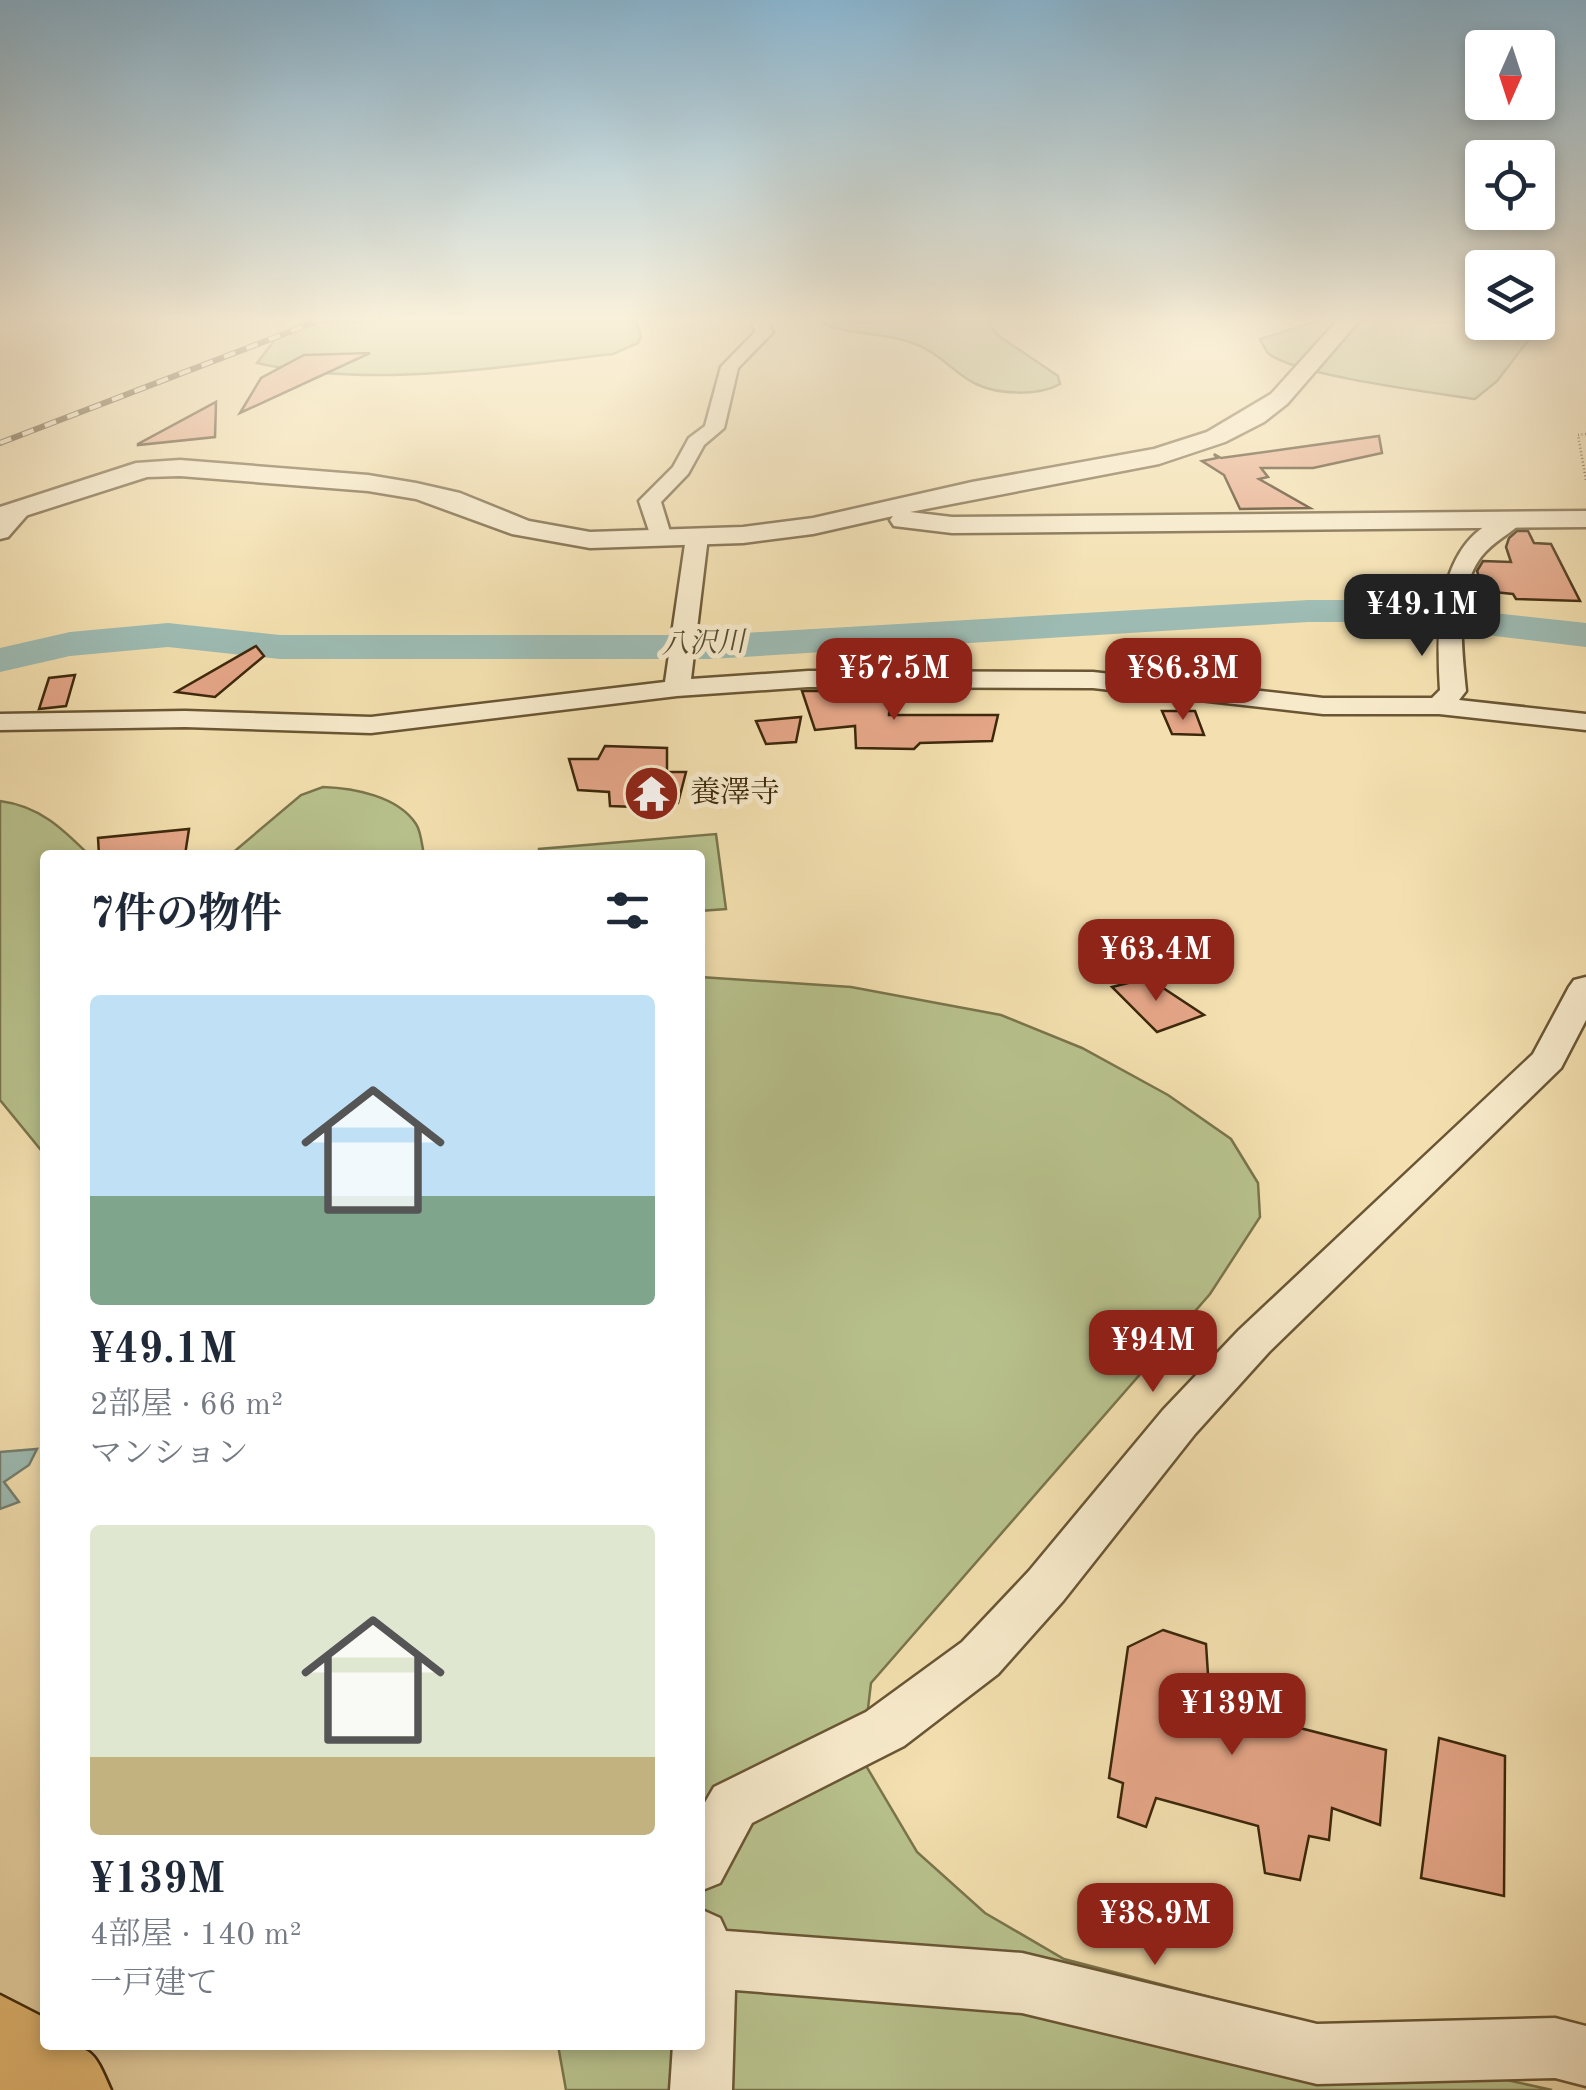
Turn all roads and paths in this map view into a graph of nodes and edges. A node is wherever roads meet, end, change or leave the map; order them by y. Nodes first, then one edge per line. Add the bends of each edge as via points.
1 (716, 420) edge
2 (1250, 420) edge
3 (1586, 434) edge
4 (1586, 480) edge
5 (877, 512) junction
6 (1586, 519) edge
7 (6, 520) edge
8 (1513, 520) junction
9 (696, 536) junction
10 (661, 538) junction
11 (677, 688) junction
12 (1439, 706) junction
13 (0, 722) edge
14 (1586, 722) edge
15 (1586, 987) edge
16 (705, 1855) edge
17 (705, 1948) edge
18 (0, 2043) edge
19 (702, 2050) edge
20 (1586, 2056) edge
21 (62, 2090) edge
22 (701, 2090) edge

1 - 10 street via 650,502
2 - 5 street via 1159,456
3 - 4 path via 1578,434
5 - 8 street via 928,525
5 - 9 street via 786,530
6 - 8 street
7 - 10 street via 145,470 211,468 416,491 554,536
8 - 12 street via 1472,548 1460,571 1449,617 1452,691
9 - 10 street
9 - 11 street
11 - 12 street via 808,680 1093,680 1324,706
11 - 13 street via 371,725
12 - 14 street
15 - 16 street via 1548,1060 1254,1341 980,1658 884,1729 733,1805
17 - 20 street via 1022,1984 1318,2054 1555,2048
18 - 21 main road
19 - 22 street

